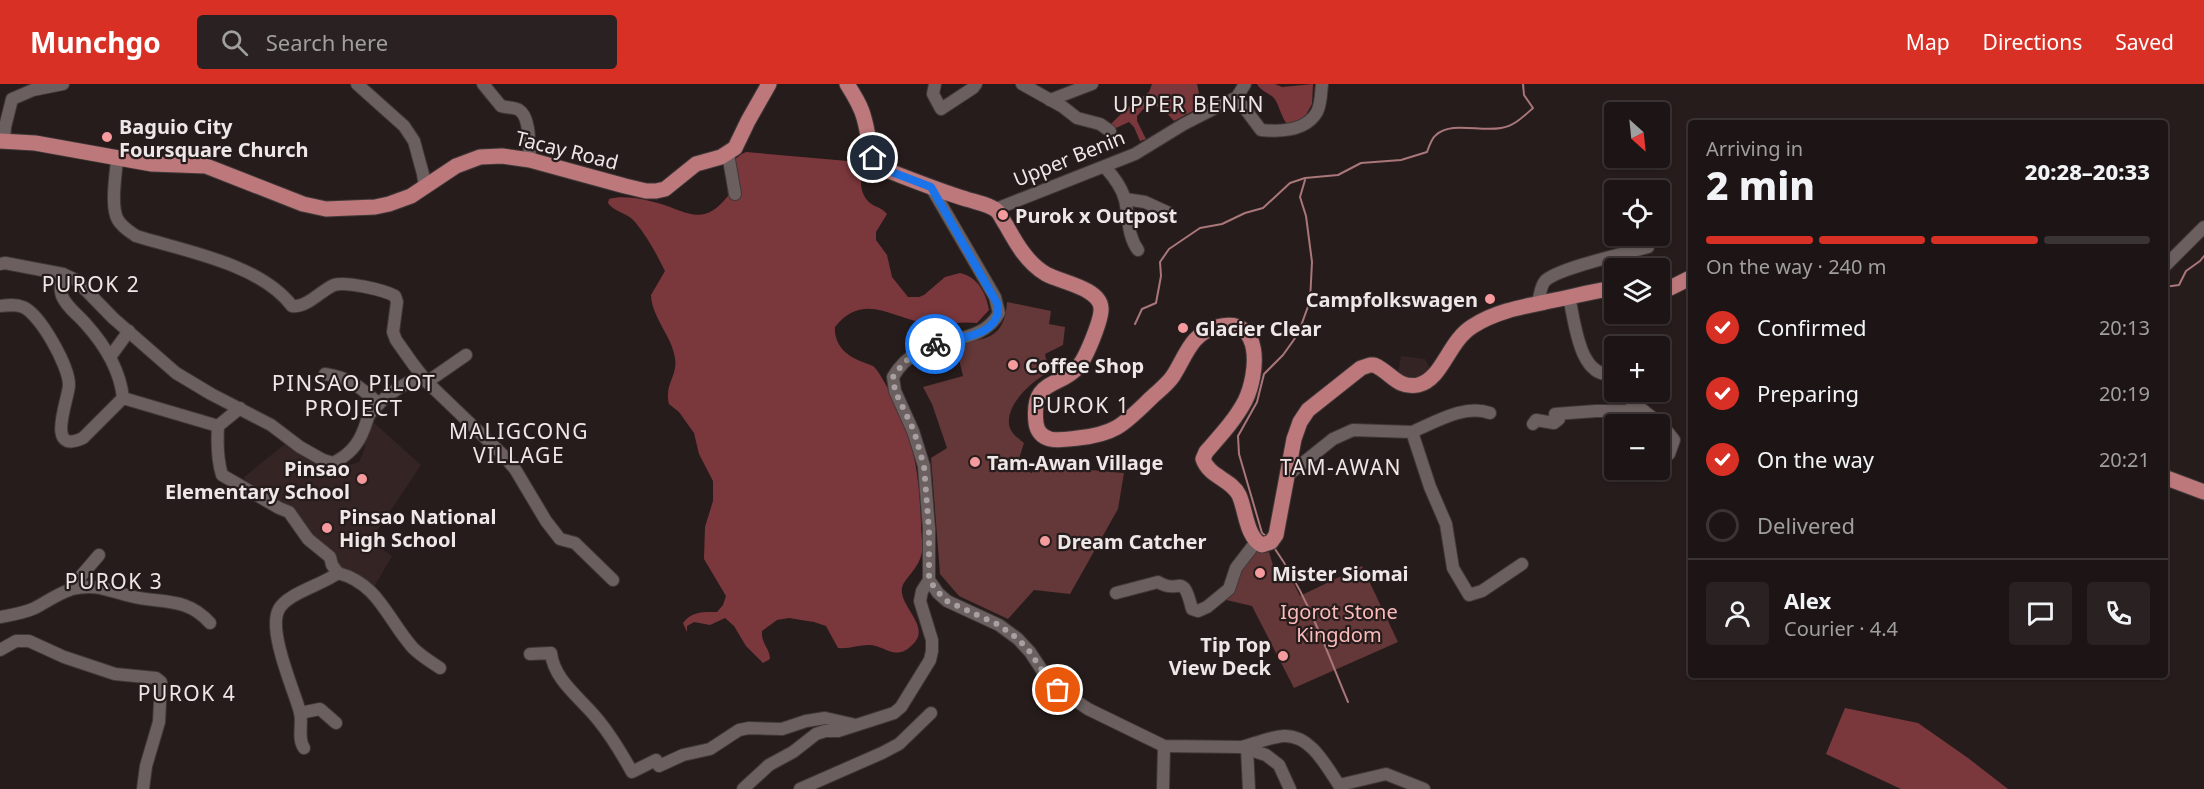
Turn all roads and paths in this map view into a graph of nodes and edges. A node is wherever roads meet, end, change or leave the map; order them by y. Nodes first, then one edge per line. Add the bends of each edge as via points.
1 (63, 84) edge
2 (357, 84) edge
3 (483, 84) edge
4 (769, 84) edge
5 (847, 84) edge
6 (935, 84) edge
7 (976, 84) edge
8 (1022, 84) edge
9 (1092, 84) edge
10 (1245, 84) edge
11 (1322, 84) edge
12 (1050, 100) junction
13 (1230, 101) junction
14 (1110, 131) dead end
15 (2, 141) edge
16 (728, 154) junction
17 (117, 159) junction
18 (530, 160) junction
19 (1105, 167) junction
20 (931, 187) junction
21 (425, 188) junction
22 (735, 194) dead end
23 (1125, 199) junction
24 (996, 210) junction
25 (1169, 213) dead end
26 (2204, 227) edge
27 (1648, 248) dead end
28 (1138, 250) dead end
29 (2168, 263) edge
30 (0, 264) edge
31 (63, 274) junction
32 (1688, 279) edge
33 (1670, 288) edge
34 (1604, 290) edge
35 (1569, 297) junction
36 (1538, 303) junction
37 (0, 306) edge
38 (129, 331) junction
39 (466, 355) dead end
40 (110, 357) junction
41 (326, 374) dead end
42 (1604, 374) edge
43 (424, 379) junction
44 (123, 398) junction
45 (1632, 402) edge
46 (379, 404) junction
47 (240, 408) junction
48 (1644, 411) junction
49 (1490, 413) dead end
50 (1648, 414) edge
51 (1533, 424) dead end
52 (218, 426) junction
53 (1412, 432) junction
54 (1670, 435) edge
55 (1670, 451) edge
56 (1288, 475) junction
57 (2168, 478) edge
58 (2204, 492) edge
59 (1256, 542) junction
60 (99, 555) dead end
61 (1522, 564) dead end
62 (338, 573) junction
63 (613, 580) dead end
64 (929, 580) junction
65 (69, 590) junction
66 (1116, 593) dead end
67 (0, 617) edge
68 (210, 623) dead end
69 (0, 650) edge
70 (530, 654) dead end
71 (440, 668) dead end
72 (300, 713) junction
73 (931, 713) dead end
74 (336, 723) dead end
75 (857, 725) junction
76 (1164, 746) junction
77 (304, 748) dead end
78 (1244, 748) junction
79 (817, 785) edge
80 (143, 789) edge
81 (743, 789) edge
82 (800, 789) edge
83 (1163, 789) edge
84 (1249, 789) edge
85 (1290, 789) edge
86 (1424, 789) edge

1 - 15 street via 12,99
2 - 21 street via 414,141
3 - 18 street via 501,106 523,113
4 - 16 main road via 735,148
5 - 20 main road via 862,112 873,158 889,171
6 - 7 street via 933,94 941,109
8 - 12 street
9 - 12 street
10 - 13 street, Upper Benin
11 - 13 street via 1318,111 1297,129 1261,130 1244,106
12 - 14 street via 1077,118
13 - 19 street, Upper Benin
15 - 17 main road, Tacay Road via 35,143
16 - 18 main road, Tacay Road via 696,164 657,191
16 - 22 street
17 - 21 main road, Tacay Road via 206,166 303,204 326,208 375,207
17 - 43 street via 116,218 123,227 136,236 237,268 278,290 292,306 299,307 345,283 395,296 393,332
18 - 21 main road, Tacay Road via 480,156 456,166
19 - 23 street
19 - 24 street, Upper Benin
20 - 24 main road
20 - 64 street via 995,297 999,312 995,321 982,331 915,354 893,377 924,466
23 - 25 street via 1145,202
23 - 28 street via 1130,234
24 - 59 main road via 1033,264 1088,291 1101,303 1100,322 1080,364 1047,386 1040,396 1036,424 1045,437 1092,437 1113,431 1168,382 1201,333 1231,325 1248,334 1254,350 1248,393 1203,459 1211,471 1236,490
26 - 29 street
27 - 36 street via 1550,278 1541,287
30 - 31 street
31 - 38 street via 84,287
31 - 40 street via 61,295
32 - 33 main road
34 - 35 main road
35 - 36 main road
35 - 42 street via 1585,359
36 - 56 main road via 1507,310 1472,326 1453,344 1437,373 1420,384 1398,383 1374,365 1361,368 1304,415 1294,438
37 - 44 street via 12,304 30,311 61,358 69,384 60,427 66,440 83,438
38 - 40 street
38 - 47 street via 176,373
39 - 43 street
40 - 44 street
41 - 46 street via 356,383
43 - 46 street via 397,387
43 - 63 street via 515,469 560,539 575,543
44 - 52 street
45 - 48 street
46 - 47 street via 368,417 354,448 333,463 300,447
47 - 52 street
48 - 50 street
48 - 51 street via 1555,414 1559,419 1554,423 1536,420
49 - 53 street via 1466,410
52 - 62 street via 222,475 289,512 308,539 330,557
53 - 56 street via 1353,430 1333,440
53 - 61 street via 1446,524 1453,568 1469,594 1482,591
54 - 55 street via 1674,440
56 - 59 main road via 1276,535 1268,544
57 - 58 main road
59 - 66 street via 1236,568 1229,589 1203,609 1192,609 1182,585 1164,587 1158,582
60 - 65 street
62 - 71 street via 353,577 375,595 413,648
62 - 72 street via 292,597 279,610 275,622
64 - 75 street via 920,601 932,640 930,660 901,707
64 - 76 street via 947,601 999,625 1018,639 1058,690 1095,713
65 - 67 street via 33,609
65 - 68 street via 98,587 129,596 169,600 202,614
69 - 80 street via 21,640 29,641 115,674 156,678 161,682 159,722
70 - 75 street via 551,653 558,675 598,720 632,772 656,760 660,766 683,755 710,749 749,728 782,729 825,718
72 - 74 street via 320,709
72 - 77 street
73 - 79 street via 899,744
75 - 81 street via 816,734 769,765
76 - 78 street
76 - 83 street
78 - 84 street
78 - 85 street via 1273,759
78 - 86 street via 1287,736 1315,750 1339,784 1386,774
79 - 82 street

